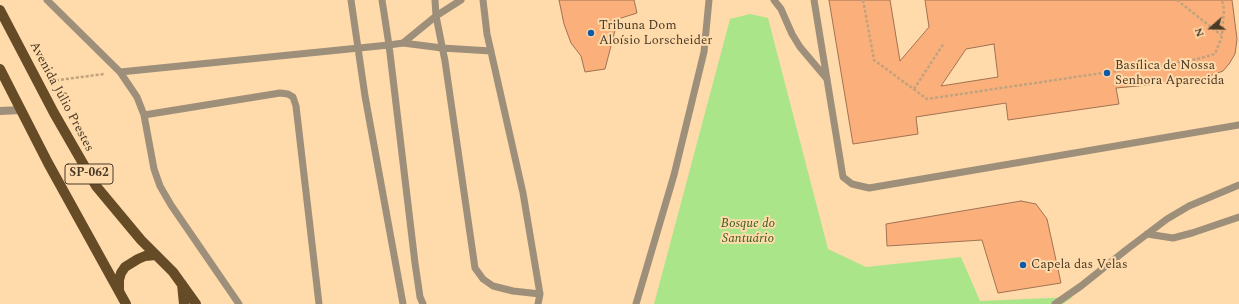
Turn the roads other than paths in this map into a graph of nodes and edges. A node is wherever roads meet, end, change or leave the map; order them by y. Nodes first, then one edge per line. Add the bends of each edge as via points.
1 (47, 0) edge
2 (50, 0) edge
3 (351, 0) edge
4 (382, 0) edge
5 (435, 0) edge
6 (461, 0) edge
7 (483, 0) edge
8 (709, 0) edge
9 (774, 0) edge
10 (814, 0) edge
11 (0, 10) edge
12 (436, 16) junction
13 (4, 29) edge
14 (403, 43) junction
15 (389, 45) junction
16 (358, 48) junction
17 (442, 48) junction
18 (491, 51) junction
19 (0, 68) edge
20 (120, 72) junction
21 (828, 79) junction
22 (20, 110) junction
23 (0, 112) edge
24 (144, 115) junction
25 (1239, 126) edge
26 (1239, 185) edge
27 (1239, 217) edge
28 (1147, 234) junction
29 (156, 255) junction
30 (182, 284) junction
31 (119, 291) junction
32 (540, 294) junction
33 (126, 304) edge
34 (184, 304) edge
35 (196, 304) edge
36 (239, 304) edge
37 (319, 304) edge
38 (403, 304) edge
39 (423, 304) edge
40 (538, 304) edge
41 (636, 304) edge
42 (1055, 304) edge

1 - 2 lane
1 - 20 lane
3 - 16 lane
4 - 15 lane
5 - 12 lane
6 - 12 lane
7 - 18 lane
8 - 41 lane via 704,52 674,175
9 - 21 lane via 782,9 800,47
10 - 21 lane
11 - 13 main road, Avenida Júlio Prestes / SP-062
12 - 14 lane
12 - 17 lane
13 - 29 main road, Avenida Júlio Prestes / SP-062 via 39,82 96,186
14 - 15 lane
14 - 17 lane
15 - 16 lane
15 - 39 lane via 415,263
16 - 20 lane
16 - 38 lane
17 - 18 lane
17 - 32 lane via 475,268 483,279 493,286
18 - 32 lane via 524,193
19 - 22 main road, SP-062
20 - 24 lane via 137,97
21 - 25 lane via 844,177 852,184 868,188
22 - 23 street
22 - 31 main road, SP-062
24 - 36 lane via 154,169 170,206
24 - 37 lane via 280,93 293,97
26 - 28 lane via 1190,206
27 - 28 lane via 1173,238
28 - 42 lane
29 - 30 main road, Avenida Júlio Prestes / SP-062
29 - 31 main road via 138,258 126,267 121,272
30 - 34 main road
30 - 35 main road, Avenida Júlio Prestes / SP-062
31 - 33 main road, SP-062
32 - 40 lane

